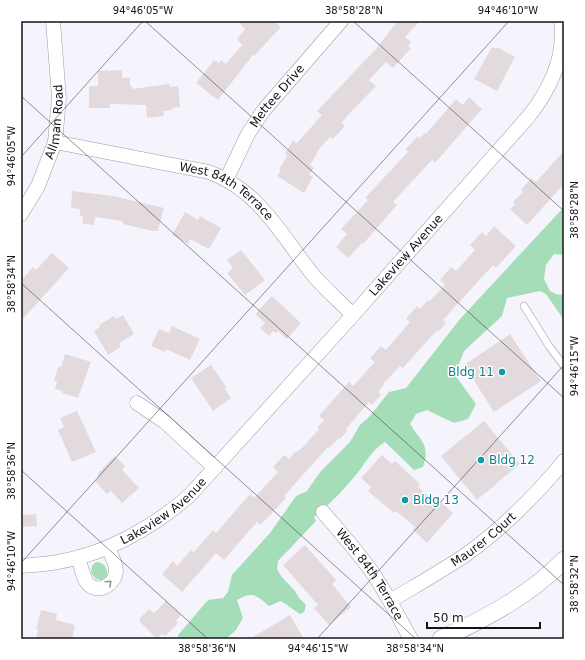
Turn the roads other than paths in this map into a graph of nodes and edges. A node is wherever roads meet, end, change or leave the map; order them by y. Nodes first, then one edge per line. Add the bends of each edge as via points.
1 (53, 21) edge
2 (341, 21) edge
3 (562, 23) edge
4 (55, 142) junction
5 (226, 180) junction
6 (21, 214) edge
7 (524, 306) dead end
8 (353, 315) junction
9 (564, 366) edge
10 (137, 403) dead end
11 (564, 461) edge
12 (215, 468) junction
13 (323, 512) dead end
14 (108, 548) junction
15 (78, 558) junction
16 (564, 560) edge
17 (21, 566) edge
18 (390, 601) junction
19 (411, 639) edge
20 (441, 639) edge

1 - 4 street, Allman Road via 59,98
2 - 5 street, Mettee Drive via 263,111 248,134
3 - 8 street, Lakeview Avenue via 556,72 535,109
4 - 5 street, West 84th Terrace via 209,172
4 - 6 street, Allman Road via 38,186
5 - 8 street, West 84th Terrace via 264,209 314,275
7 - 9 lane
8 - 12 street, Lakeview Avenue
10 - 12 street, Lakeview Avenue via 165,422
11 - 18 street, Maurer Court via 538,490 490,535 445,568
12 - 14 street, Lakeview Avenue via 178,506
13 - 18 street, West 84th Terrace via 357,553
14 - 15 street, Lakeview Avenue
15 -> 14 street, Lakeview Avenue via 86,581 91,587 104,588 116,572
15 - 17 street, Lakeview Avenue
16 - 20 street via 506,606
18 - 19 street, West 84th Terrace

